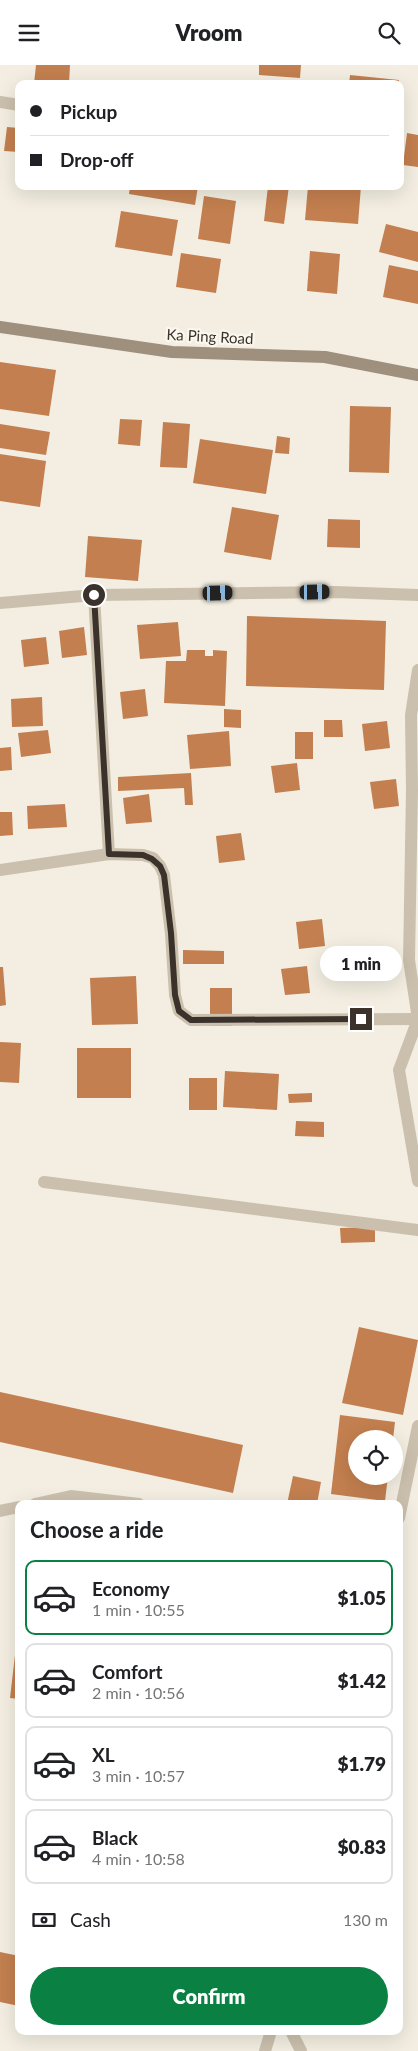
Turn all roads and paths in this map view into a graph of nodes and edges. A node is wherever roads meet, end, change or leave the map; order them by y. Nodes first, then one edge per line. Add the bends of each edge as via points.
1 (0, 102) edge
2 (15, 104) edge
3 (0, 327) edge
4 (418, 375) edge
5 (94, 595) junction
6 (418, 595) edge
7 (0, 603) edge
8 (418, 670) edge
9 (109, 854) junction
10 (0, 870) edge
11 (418, 1019) edge
12 (418, 1181) edge
13 (44, 1182) dead end
14 (418, 1229) edge
15 (418, 1426) edge
16 (53, 1500) edge
17 (105, 1500) edge
18 (403, 1500) edge
19 (15, 1508) edge
20 (0, 1511) edge
21 (270, 2035) edge
22 (293, 2035) edge
23 (265, 2051) edge
24 (301, 2051) edge

1 - 2 street
3 - 4 street, Ka Ping Road via 172,352 325,357
5 - 6 street via 335,592
5 - 7 street
5 - 9 street
8 - 11 street via 411,715 410,960
9 - 10 street
9 - 11 street via 143,855 160,866 171,933 175,995 179,1011 191,1020
11 - 12 street via 399,1069
13 - 14 street
15 - 18 street
16 - 17 street via 71,1496
19 - 20 street
21 - 23 street
22 - 24 street

